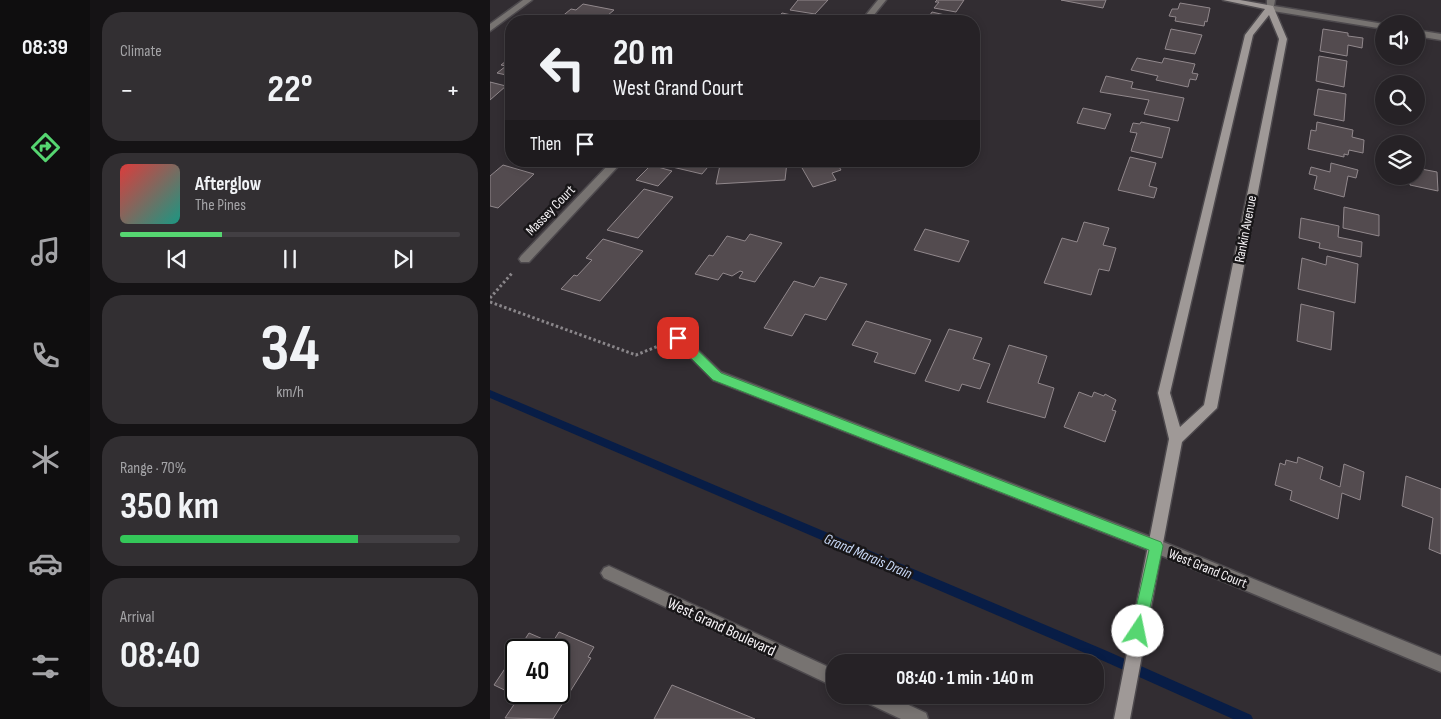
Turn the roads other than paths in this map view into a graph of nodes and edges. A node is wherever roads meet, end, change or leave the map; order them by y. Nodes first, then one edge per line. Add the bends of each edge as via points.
1 (528, 0) edge
2 (882, 0) edge
3 (1227, 0) edge
4 (1270, 4) edge
5 (508, 15) edge
6 (870, 15) edge
7 (505, 17) edge
8 (1375, 25) edge
9 (490, 28) edge
10 (1425, 34) edge
11 (1441, 37) edge
12 (612, 167) edge
13 (525, 258) dead end
14 (678, 338) road end
15 (1176, 439) junction
16 (1156, 546) junction
17 (609, 574) dead end
18 (1441, 664) edge
19 (826, 675) edge
20 (888, 704) edge
21 (920, 719) edge
22 (1122, 719) edge

1 - 5 street
2 - 6 street
3 - 4 street
4 - 8 street
4 - 15 street via 1248,35 1164,393
4 - 15 street, Rankin Avenue via 1283,40 1210,408
7 - 9 street
10 - 11 street
12 - 13 street, Massey Court
14 - 16 street, West Grand Court via 717,376
15 - 16 street
16 - 18 street, West Grand Court
16 - 22 street
17 - 19 street, West Grand Boulevard
20 - 21 street

